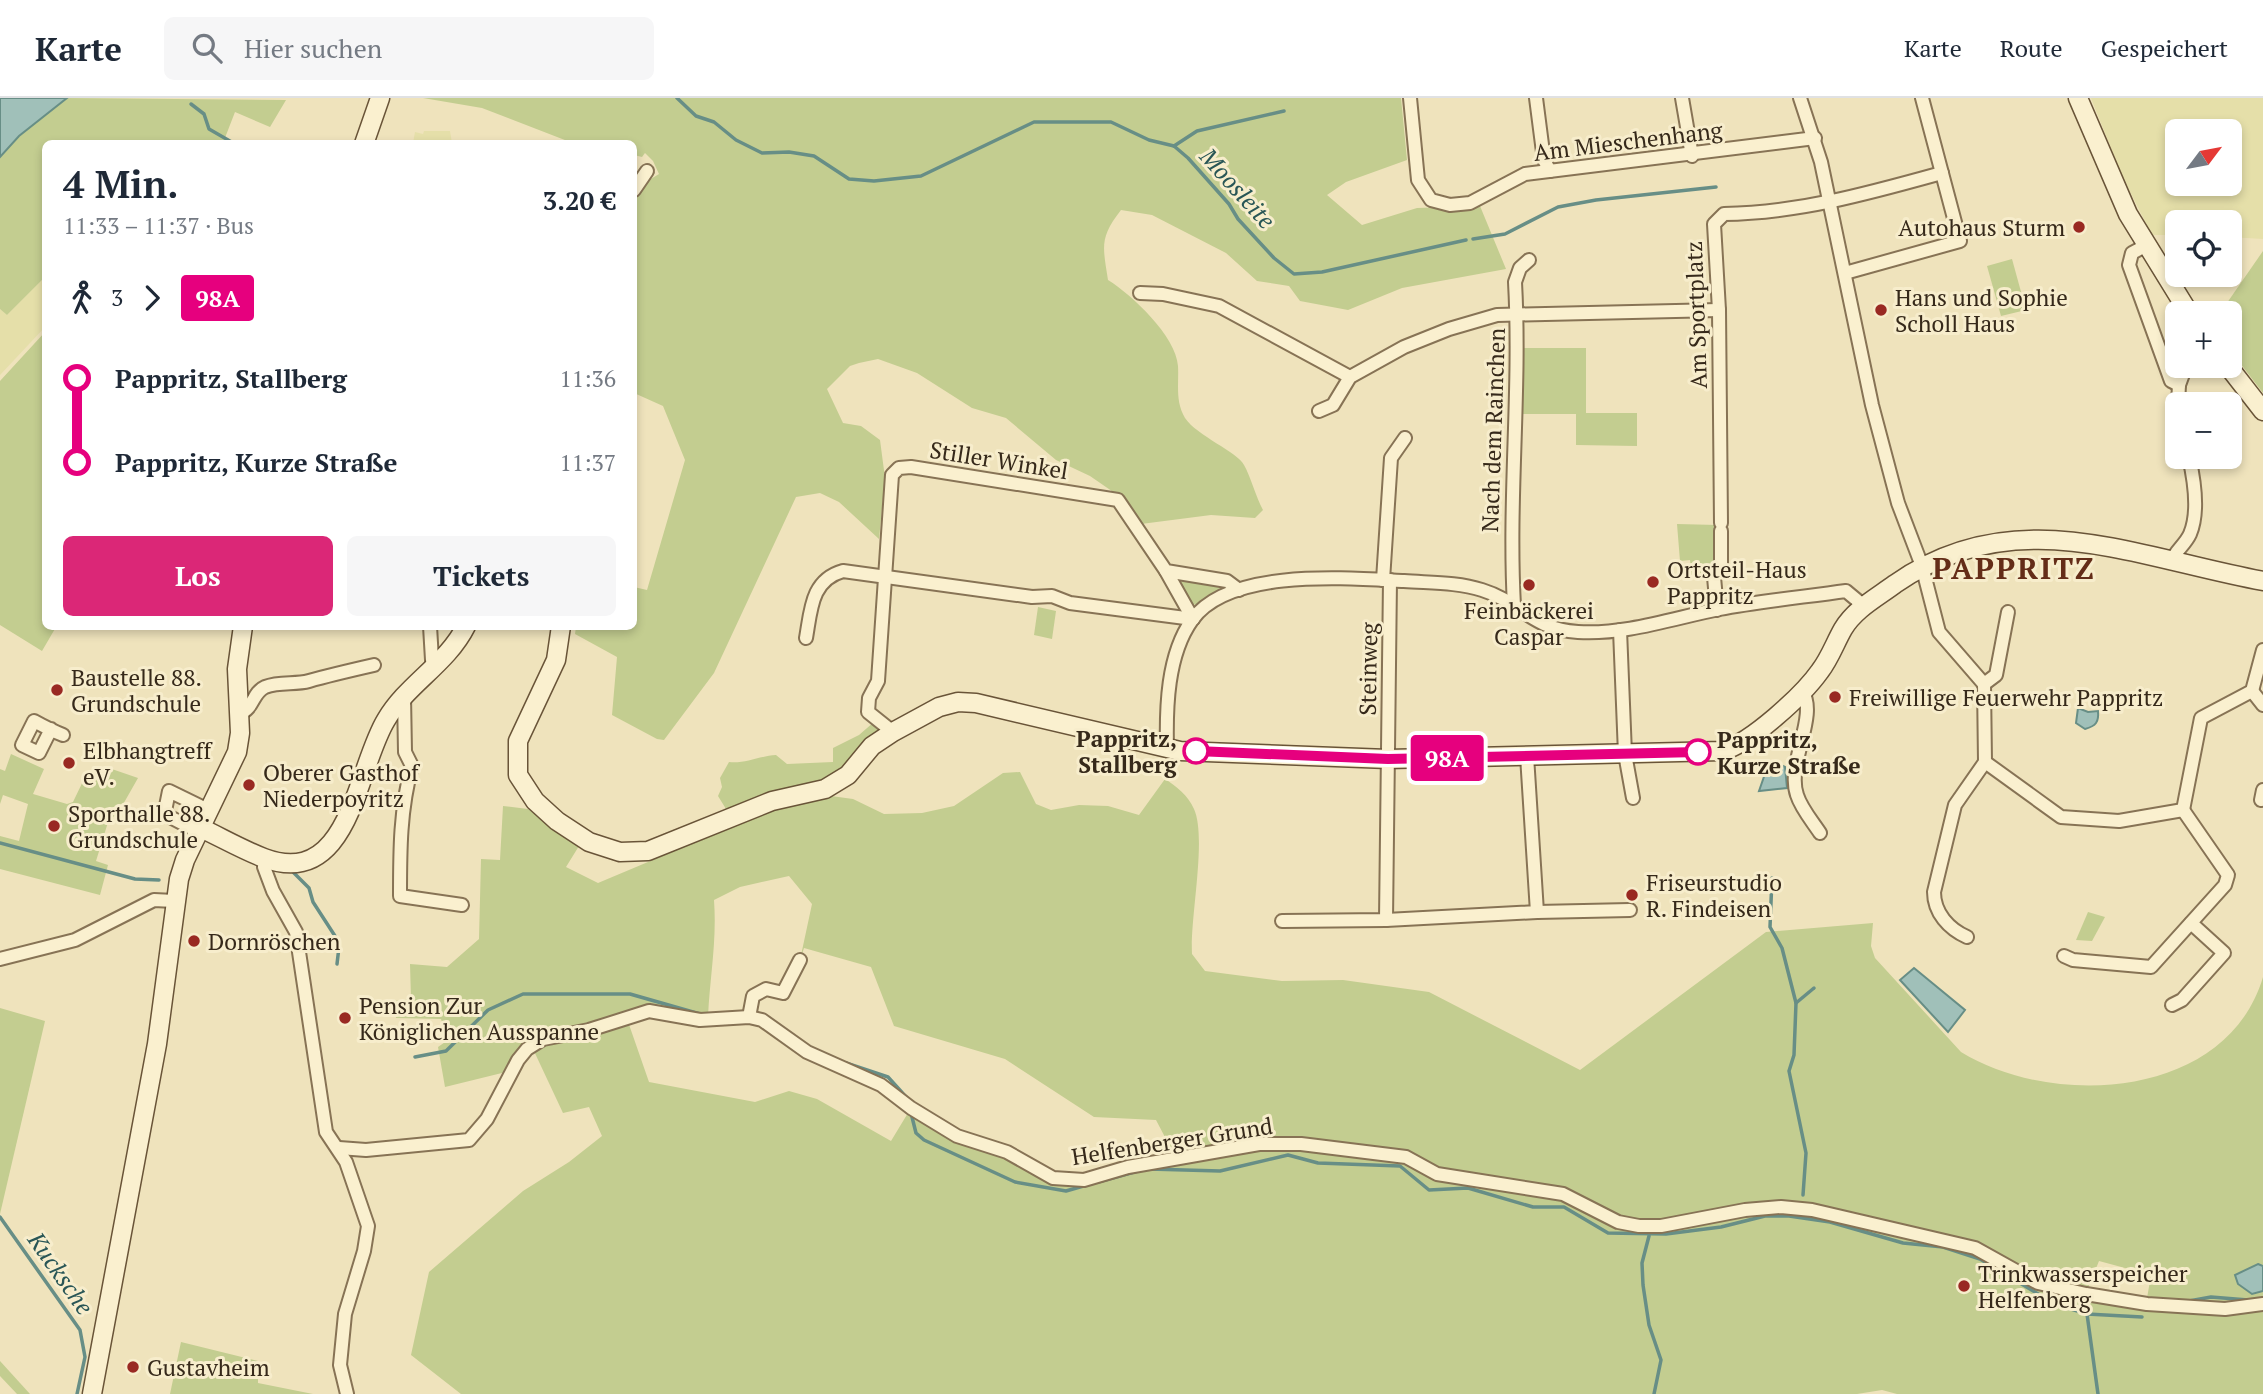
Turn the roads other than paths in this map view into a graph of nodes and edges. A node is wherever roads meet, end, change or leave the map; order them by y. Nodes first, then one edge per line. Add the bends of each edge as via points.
1 (380, 98) edge
2 (1410, 98) edge
3 (1536, 98) edge
4 (1682, 98) edge
5 (1800, 98) edge
6 (1922, 98) edge
7 (2078, 98) edge
8 (1815, 138) junction
9 (365, 140) edge
10 (1795, 141) junction
11 (1692, 156) junction
12 (1821, 162) junction
13 (1550, 171) junction
14 (647, 172) dead end
15 (1942, 173) junction
16 (637, 186) edge
17 (1828, 203) junction
18 (2145, 246) junction
19 (1529, 260) dead end
20 (1845, 273) junction
21 (1140, 293) dead end
22 (2181, 301) edge
23 (1719, 310) junction
24 (1517, 313) junction
25 (1350, 377) junction
26 (2181, 378) edge
27 (2237, 378) edge
28 (2179, 384) junction
29 (2179, 392) edge
30 (1319, 411) dead end
31 (2263, 411) edge
32 (1405, 438) dead end
33 (2190, 469) edge
34 (2171, 562) junction
35 (1922, 566) junction
36 (1166, 571) junction
37 (886, 575) junction
38 (901, 578) junction
39 (1387, 580) junction
40 (2263, 581) edge
41 (1239, 590) junction
42 (885, 593) junction
43 (1514, 606) junction
44 (1864, 606) junction
45 (1717, 610) junction
46 (2008, 612) dead end
47 (1193, 619) junction
48 (242, 630) edge
49 (430, 630) edge
50 (464, 630) edge
51 (560, 630) edge
52 (1620, 630) junction
53 (806, 638) dead end
54 (2263, 650) edge
55 (374, 665) dead end
56 (435, 667) junction
57 (1984, 684) junction
58 (1802, 691) junction
59 (2252, 691) junction
60 (404, 696) junction
61 (2263, 705) edge
62 (239, 714) junction
63 (51, 729) dead end
64 (893, 732) junction
65 (63, 735) dead end
66 (1167, 749) junction
67 (1625, 754) junction
68 (1527, 756) junction
69 (1388, 759) junction
70 (1985, 762) junction
71 (1633, 798) dead end
72 (2182, 810) junction
73 (210, 811) junction
74 (200, 830) junction
75 (1819, 833) dead end
76 (265, 859) junction
77 (174, 901) junction
78 (463, 905) dead end
79 (1630, 910) dead end
80 (1537, 912) junction
81 (1386, 920) junction
82 (1282, 921) dead end
83 (2191, 923) junction
84 (1967, 937) dead end
85 (2064, 956) dead end
86 (0, 959) edge
87 (800, 960) dead end
88 (2172, 1005) dead end
89 (748, 1017) junction
90 (339, 1148) junction
91 (2263, 1304) edge
92 (346, 1390) edge
93 (92, 1394) edge

1 - 9 street
2 - 13 street, Am Mieschenhang via 1418,180 1431,201 1470,204 1516,177
3 - 13 street via 1544,160
4 - 11 street
5 - 8 street
6 - 15 street
7 - 18 street
8 - 10 street, Am Mieschenhang
8 - 12 street
10 - 11 street, Am Mieschenhang
10 - 12 street
11 - 13 street, Am Mieschenhang
12 - 17 street
14 - 16 street
15 - 17 street
15 - 20 street via 1960,241
17 - 20 street
17 - 23 street, Am Sportplatz via 1724,215 1714,224
18 - 22 street
18 - 28 street via 2132,253 2129,265 2171,381
19 - 24 street, Nach dem Rainchen via 1516,275
20 - 35 street via 1883,455
21 - 25 street via 1219,306
23 - 24 street
23 - 45 street, Am Sportplatz via 1721,569 1714,577
24 - 25 street via 1450,329 1404,347
24 - 43 street, Nach dem Rainchen via 1510,535
25 - 30 street via 1333,405
26 - 28 street
27 - 31 street
28 - 29 street
32 - 39 street, Steinweg via 1391,458
33 - 34 street via 2192,524
34 - 35 street via 2083,544 2029,539 1985,543
34 - 40 street
35 - 44 street
35 - 57 street via 1939,632
36 - 37 street, Stiller Winkel via 1118,500 911,467 899,468 892,475
36 - 41 street via 1227,581
36 - 47 street
37 - 38 street
37 - 42 street
37 - 53 street via 844,571 822,581 813,599
38 - 42 street
38 - 47 street via 1032,597 1052,606 1070,603
39 - 41 street via 1334,577
39 - 43 street via 1461,584
39 - 69 street, Steinweg
41 - 47 street via 1212,601
42 - 64 street via 878,681 868,712
43 - 52 street via 1555,629
44 - 45 street via 1846,592
44 - 58 street via 1845,626 1823,668
45 - 52 street
46 - 57 street via 1996,675
47 - 66 street via 1173,659
48 - 62 street via 237,669
49 - 56 street
50 - 56 street
51 - 64 street via 556,660 518,741 518,775 525,790 565,827 606,849 648,851 772,801 836,784 872,746
52 - 67 street
54 - 59 street
55 - 62 street via 267,687
56 - 60 street
57 - 70 street
58 - 67 street via 1728,749
58 - 75 street via 1807,711 1795,781 1797,795
59 - 61 street
59 - 72 street via 2201,718
60 - 76 street via 376,736 345,826 334,842 306,861
60 - 78 street via 403,735 412,766 400,837 400,896
62 - 73 street via 237,752
63 - 65 street
64 - 66 street via 939,707 965,702
66 - 69 street
67 - 68 street
67 - 71 street
68 - 69 street
68 - 80 street
69 - 81 street, Steinweg
70 - 72 street via 2061,817 2119,821
70 - 84 street via 1955,805 1934,892 1934,905 1953,931
72 - 83 street via 2228,875 2225,885
73 - 74 street
73 - 74 street via 169,791 165,811
74 - 76 street
74 - 77 street via 185,860
76 - 90 street via 273,891 296,932 327,1132
77 - 86 street via 154,900 75,940
77 - 93 street via 157,1044
79 - 80 street
80 - 81 street
81 - 82 street
83 - 85 street via 2151,967
83 - 88 street via 2224,953 2182,1000
87 - 89 street via 783,993 766,989 753,996
89 - 90 street, Helfenberger Grund via 699,1020 649,1011 543,1039 527,1049 480,1131 469,1140 366,1150
89 - 91 street, Helfenberger Grund via 762,1020 807,1052 881,1085 957,1136 1007,1152 1053,1178 1068,1181 1259,1144 1301,1144 1406,1157 1437,1174 1563,1194 1618,1222 1639,1226 1745,1210 1812,1210 1975,1248 2038,1283 2086,1294 2212,1308
90 - 92 street via 368,1226 345,1314 340,1365

